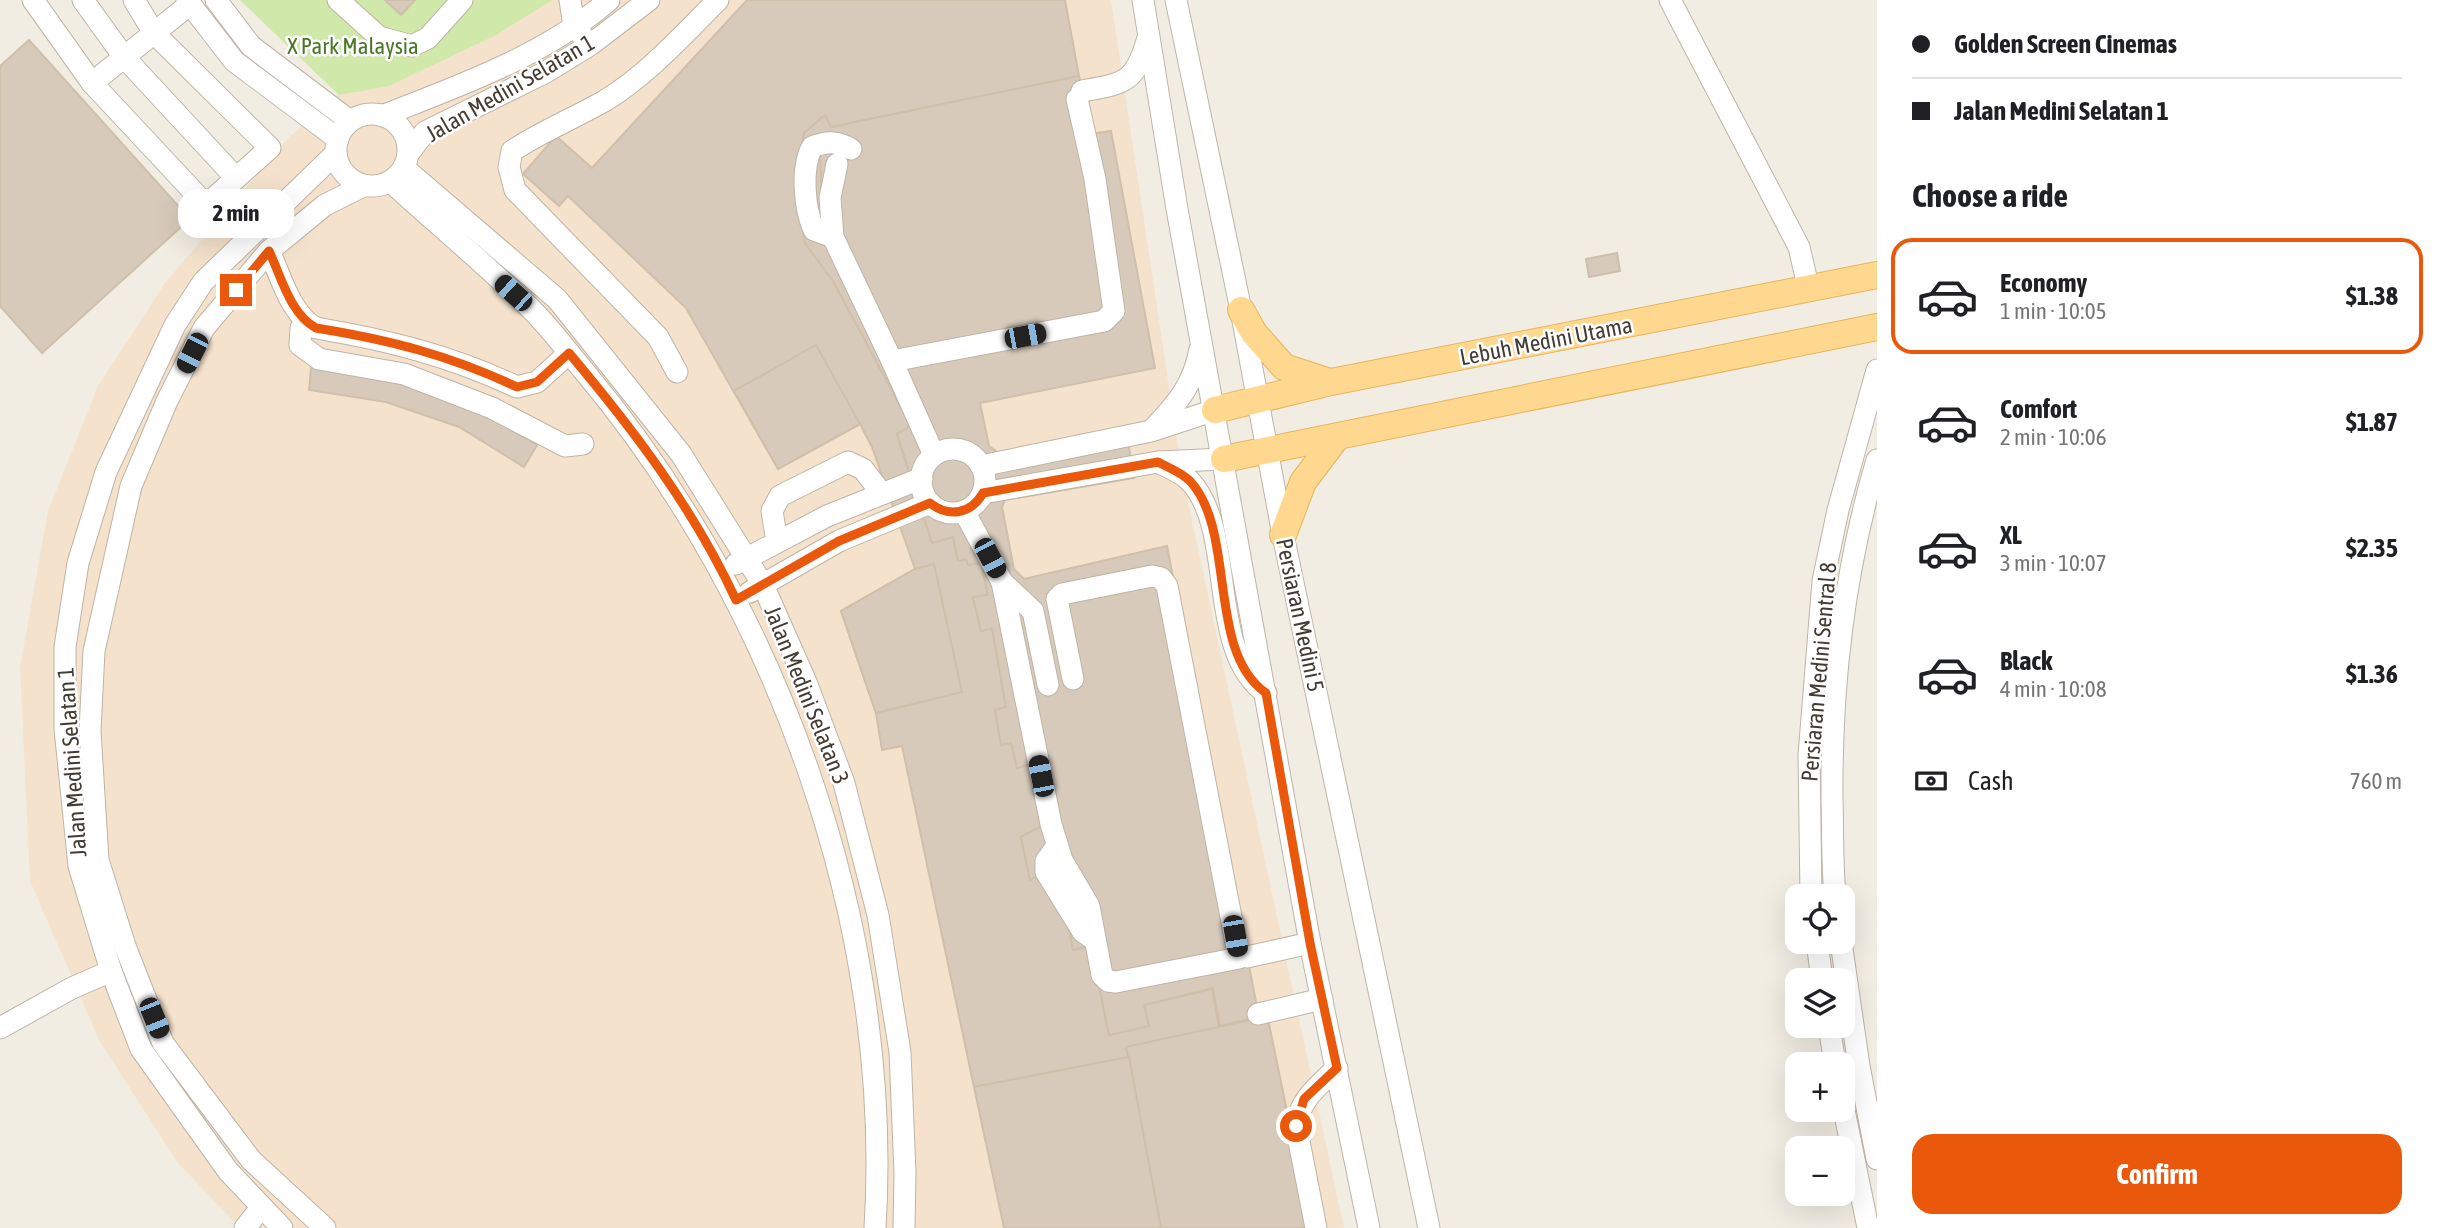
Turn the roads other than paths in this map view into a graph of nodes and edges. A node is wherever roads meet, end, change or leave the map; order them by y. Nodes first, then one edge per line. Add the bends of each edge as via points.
1 (33, 0) edge
2 (83, 0) edge
3 (134, 0) edge
4 (216, 0) edge
5 (338, 0) edge
6 (462, 0) edge
7 (570, 0) edge
8 (649, 0) edge
9 (718, 0) edge
10 (1143, 0) edge
11 (1176, 0) edge
12 (1670, 0) edge
13 (604, 1) edge
14 (188, 2) edge
15 (574, 26) junction
16 (154, 33) junction
17 (1149, 33) junction
18 (590, 45) junction
19 (124, 57) junction
20 (92, 83) junction
21 (382, 116) junction
22 (350, 121) junction
23 (337, 146) junction
24 (401, 168) junction
25 (236, 178) junction
26 (363, 186) junction
27 (833, 237) junction
28 (269, 251) junction
29 (1877, 275) edge
30 (1809, 290) junction
31 (1241, 310) junction
32 (305, 322) junction
33 (1877, 327) edge
34 (1201, 340) junction
35 (569, 353) junction
36 (892, 361) junction
37 (1877, 370) edge
38 (677, 372) dead end
39 (1332, 382) junction
40 (1258, 400) junction
41 (1215, 410) junction
42 (1151, 431) junction
43 (1337, 437) junction
44 (583, 444) dead end
45 (1268, 451) junction
46 (934, 455) junction
47 (1223, 459) junction
48 (1877, 460) edge
49 (1158, 462) junction
50 (981, 466) junction
51 (922, 478) junction
52 (983, 493) junction
53 (881, 494) junction
54 (930, 503) junction
55 (964, 511) junction
56 (827, 516) junction
57 (1283, 535) junction
58 (839, 541) junction
59 (777, 542) junction
60 (748, 557) junction
61 (723, 571) junction
62 (1002, 582) junction
63 (763, 585) junction
64 (736, 600) junction
65 (1073, 679) dead end
66 (1048, 685) dead end
67 (1266, 693) junction
68 (1811, 884) edge
69 (1835, 884) edge
70 (1310, 943) junction
71 (1843, 954) edge
72 (1247, 957) dead end
73 (111, 971) junction
74 (1322, 999) junction
75 (1258, 1014) dead end
76 (0, 1028) edge
77 (1337, 1068) junction
78 (1846, 1122) edge
79 (1877, 1159) edge
80 (260, 1209) junction
81 (245, 1228) edge
82 (282, 1228) edge
83 (325, 1228) edge
84 (875, 1228) edge
85 (904, 1228) edge
86 (1316, 1228) edge
87 (1369, 1228) edge
88 (1429, 1228) edge
89 (1868, 1228) edge

1 - 20 street
2 - 19 street
3 - 16 street
4 - 22 street via 251,46
5 - 6 street via 379,37 412,46 428,37
7 - 15 street
8 - 18 street, Jalan Medini Selatan 1
9 - 38 street via 668,50 606,99 544,129 512,151 509,167 515,191 658,337
10 - 17 street, Persiaran Medini 5
11 - 31 street, Persiaran Medini 5
12 - 30 street via 1799,247
13 - 15 street, Jalan Medini Selatan 1
14 - 16 street
14 - 23 street via 234,61
15 - 18 street
15 - 21 street, Jalan Medini Selatan 1 via 432,98
16 - 19 street
16 - 25 street via 270,148
17 - 34 street, Persiaran Medini 5
17 - 36 street via 1142,61 1132,76 1122,84 1080,95 1112,316
18 - 24 street, Jalan Medini Selatan 1 via 425,132
19 - 20 street
19 - 25 street
20 - 25 street via 206,205
21 - 22 street via 365,115
21 - 24 street via 404,133
22 - 23 street
23 - 26 street via 345,174
23 - 73 street, Jalan Medini Selatan 1 via 203,282 175,325 106,471 78,564 65,647 70,797 79,866
24 - 26 street via 377,186
24 - 35 street, Jalan Medini Selatan 3
24 - 60 street, Jalan Medini Selatan 3 via 556,299 681,453
26 - 28 street, Jalan Medini Selatan 1 via 325,205
27 - 27 street via 830,198 844,157 839,142 824,142 812,146 806,157 807,215 814,230
27 - 36 street
28 - 32 street
28 - 83 street, Jalan Medini Selatan 1 via 204,328 131,486 93,651 92,792 98,860 163,1042 251,1160
29 - 30 main road, Lebuh Medini Utama
30 - 39 main road, Lebuh Medini Utama
31 - 39 main road via 1284,367
31 - 40 street, Persiaran Medini 5
32 - 35 street via 316,328 399,342 517,387 537,382
32 - 44 street via 300,345 319,359 404,374 492,408 565,446
33 - 43 main road
34 - 41 street, Persiaran Medini 5
34 - 42 street via 1187,390
35 - 61 street, Jalan Medini Selatan 3 via 663,473
36 - 46 street
37 - 68 street, Persiaran Medini Sentral 8 via 1838,510 1824,581 1809,755
39 - 40 main road, Lebuh Medini Utama
40 - 41 main road, Lebuh Medini Utama
40 - 45 street, Persiaran Medini 5
41 - 42 street
41 - 47 street, Persiaran Medini 5
42 - 50 street
43 - 45 main road
43 - 57 main road via 1303,481
45 - 47 main road
45 - 57 street, Persiaran Medini 5
46 - 50 street via 960,450
46 - 51 street
47 - 49 street
47 - 67 street, Persiaran Medini 5
48 - 69 street, Persiaran Medini Sentral 8 via 1846,585 1837,657 1832,760
49 - 52 street
49 - 67 street via 1182,474 1203,502 1233,638 1251,682
50 - 52 street
51 - 53 street
51 - 54 street
52 - 55 street
53 - 56 street
53 - 59 street via 863,469 848,462 780,496 772,510
54 - 55 street via 946,512
54 - 58 street
55 - 62 street
56 - 58 street
56 - 59 street
57 - 88 street, Persiaran Medini 5
58 - 63 street
59 - 60 street
60 - 61 street
60 - 63 street, Jalan Medini Selatan 3
61 - 64 street, Jalan Medini Selatan 3
62 - 65 street via 1057,846 1046,861 1046,872 1083,932 1096,940 1102,975 1112,982 1239,958 1165,581 1152,576 1062,594 1057,599
62 - 66 street via 1033,611
63 - 64 street
63 - 85 street, Jalan Medini Selatan 3 via 844,783 878,915 900,1052
64 - 84 street, Jalan Medini Selatan 3 via 780,693 811,779 850,923 872,1058 878,1175
67 - 70 street, Persiaran Medini 5
70 - 72 street
70 - 74 street, Persiaran Medini 5
71 - 79 street
73 - 76 street
73 - 80 street, Jalan Medini Selatan 1 via 141,1049 197,1131
74 - 75 street
74 - 77 street, Persiaran Medini 5
77 - 86 street via 1304,1099 1296,1126
77 - 87 street, Persiaran Medini 5
78 - 89 street
80 - 81 street
80 - 82 street, Jalan Medini Selatan 1

